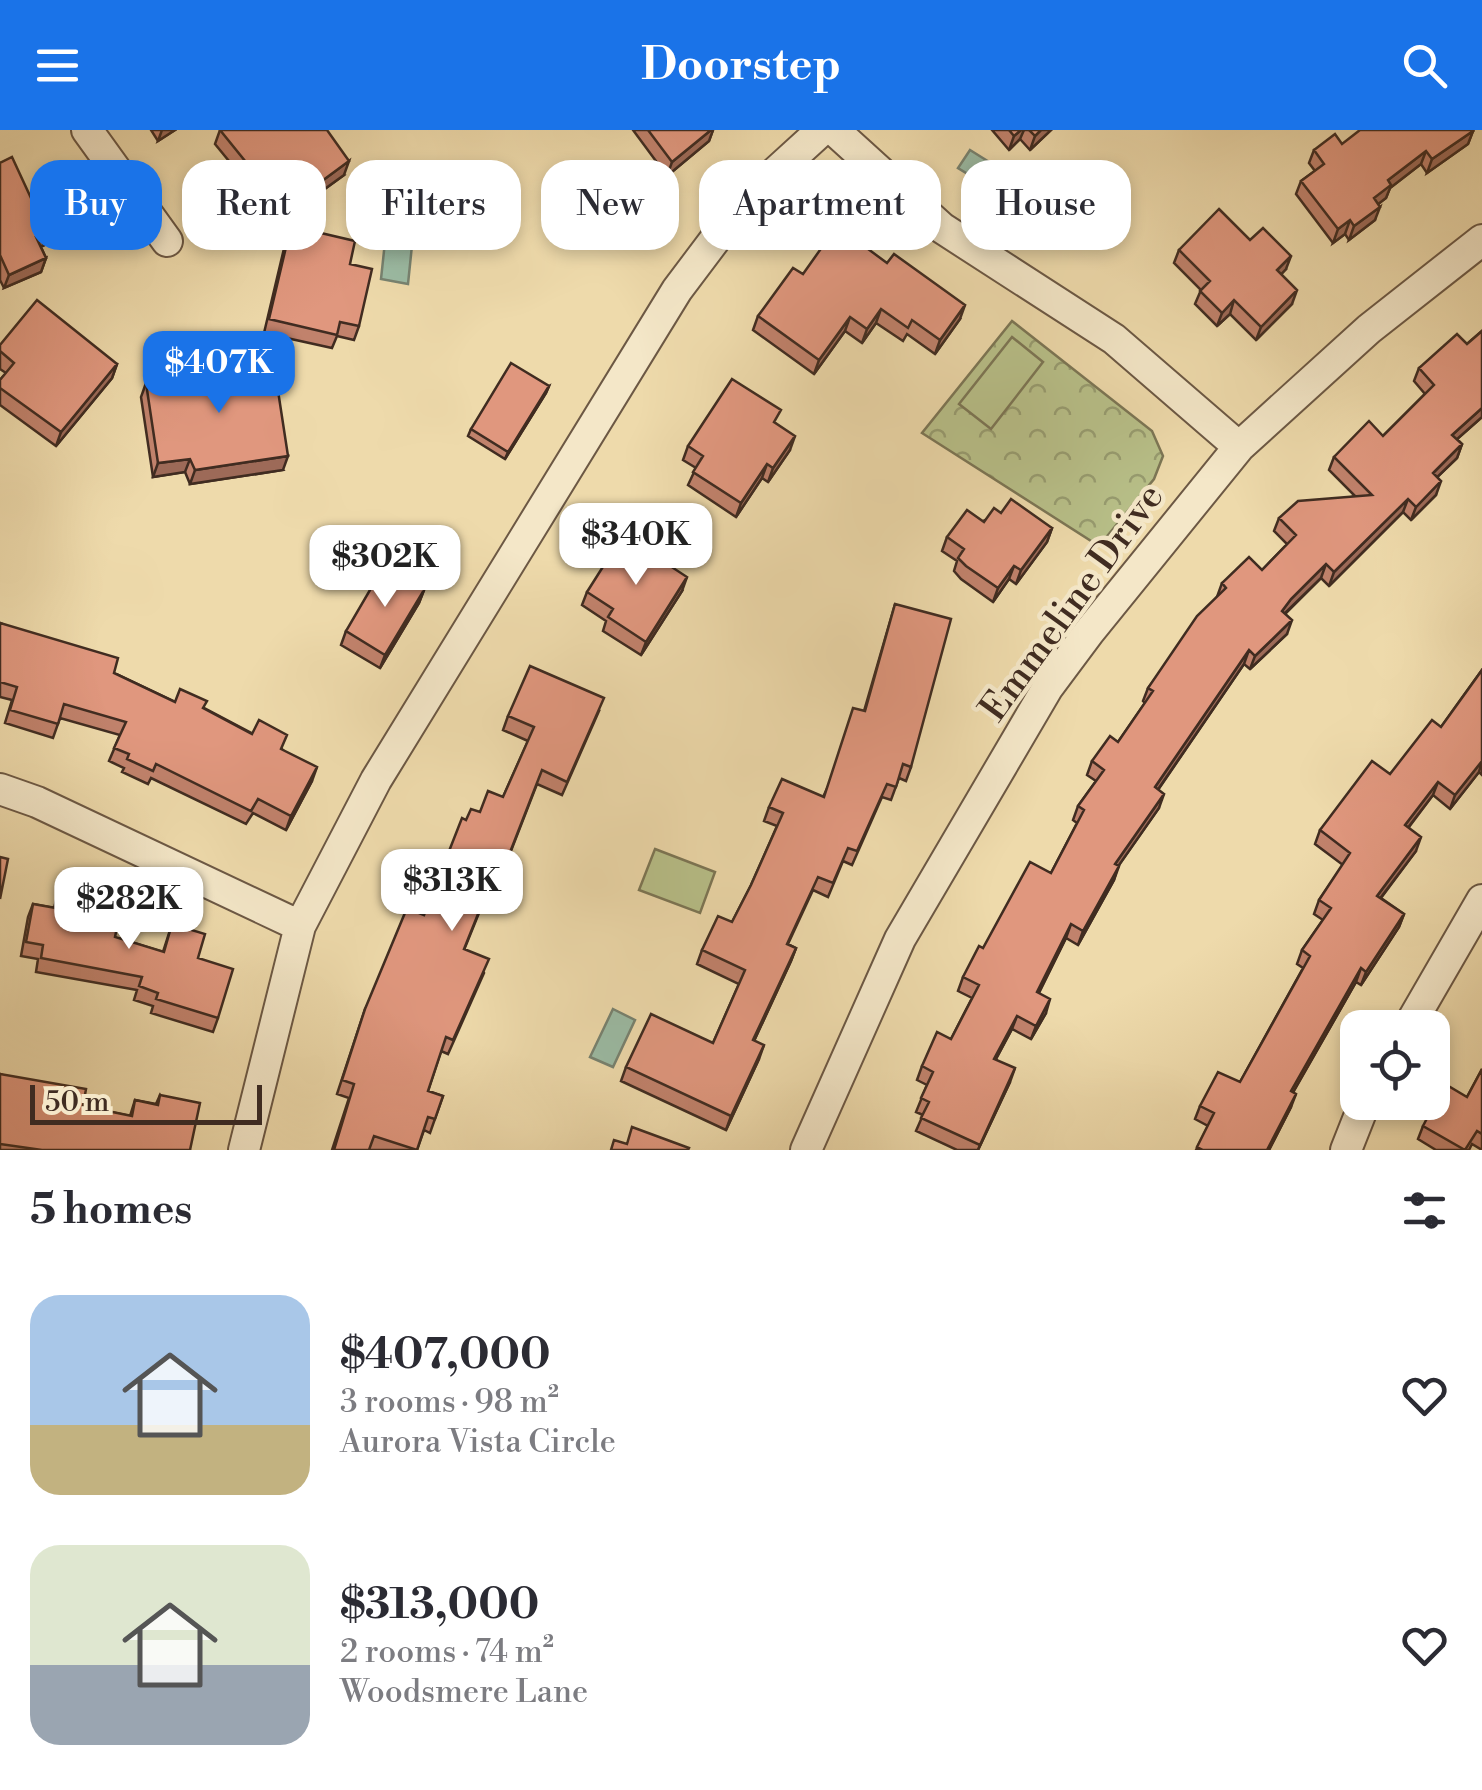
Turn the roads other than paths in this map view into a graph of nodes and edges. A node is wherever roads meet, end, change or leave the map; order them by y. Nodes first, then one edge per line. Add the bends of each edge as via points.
1 (87, 130) edge
2 (822, 130) edge
3 (834, 130) edge
4 (167, 240) dead end
5 (1482, 240) edge
6 (1239, 447) junction
7 (0, 789) edge
8 (1482, 900) edge
9 (300, 926) junction
10 (1418, 1010) edge
11 (1358, 1120) edge
12 (244, 1150) edge
13 (806, 1150) edge
14 (1346, 1150) edge

1 - 4 street
2 - 9 street via 744,201 677,290 376,780
3 - 6 street via 942,228 1114,339
5 - 6 street, Emmeline Drive via 1369,329
6 - 13 street, Emmeline Drive via 1048,688 900,939
7 - 9 street
8 - 10 street
9 - 12 street
11 - 14 street

